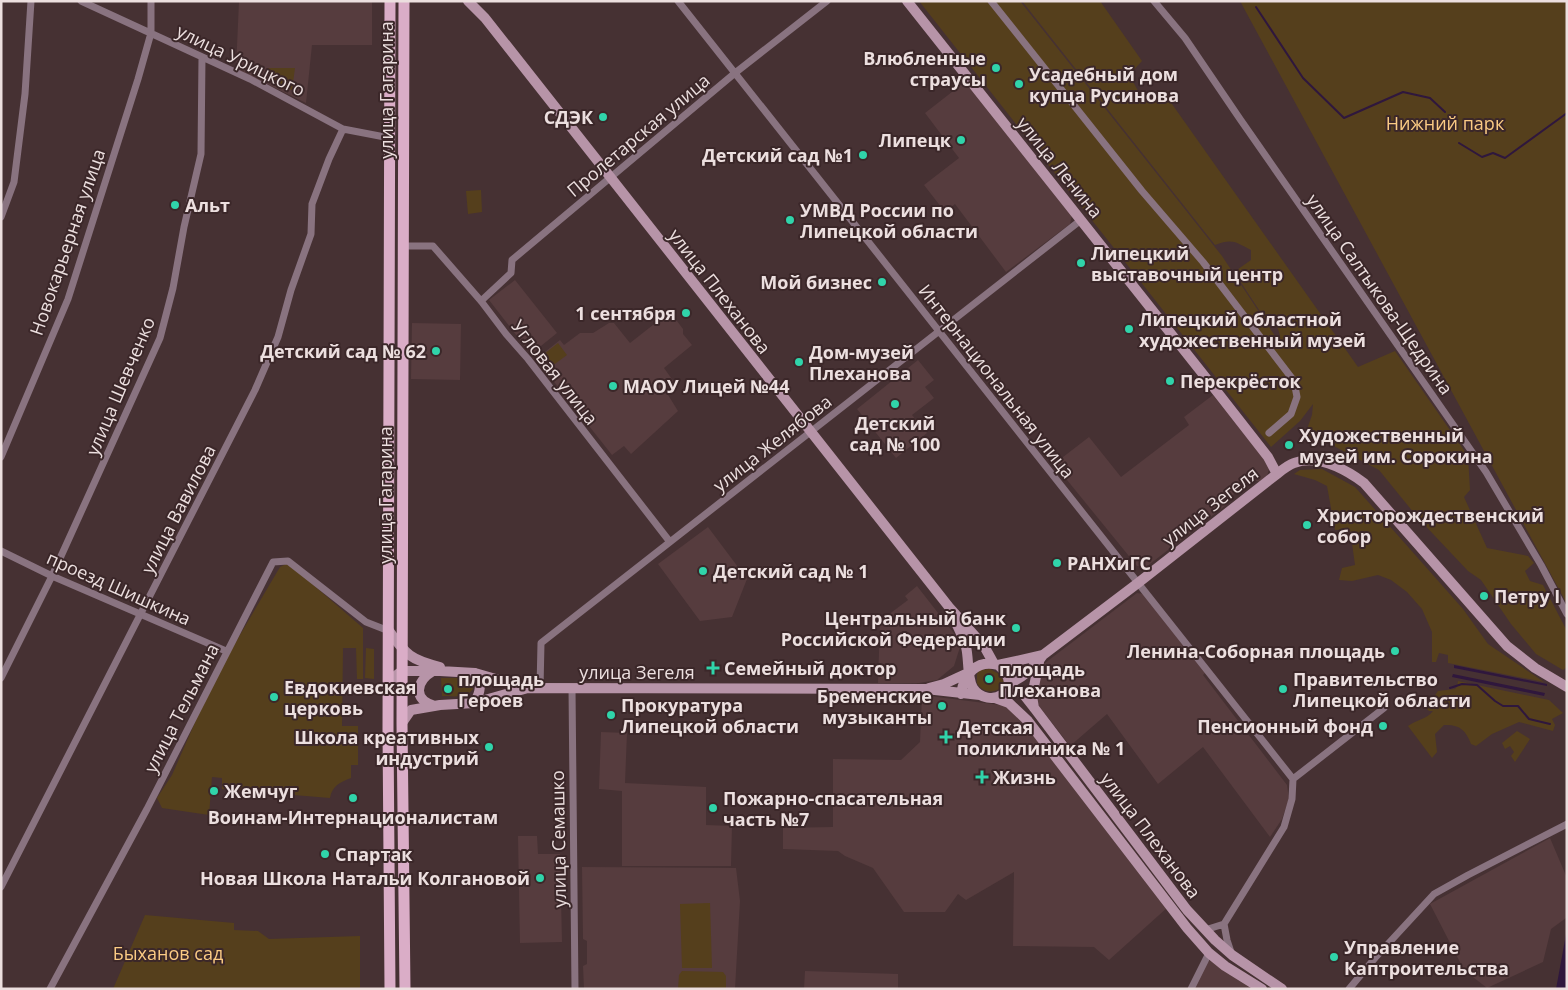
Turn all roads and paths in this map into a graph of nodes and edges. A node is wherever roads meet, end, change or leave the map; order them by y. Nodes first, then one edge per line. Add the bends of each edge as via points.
1 (31, 1) edge
2 (81, 1) edge
3 (151, 1) edge
4 (390, 1) edge
5 (404, 1) edge
6 (468, 1) edge
7 (477, 1) edge
8 (678, 1) edge
9 (827, 1) edge
10 (907, 1) edge
11 (991, 1) edge
12 (1154, 1) edge
13 (485, 18) junction
14 (151, 33) junction
15 (202, 57) junction
16 (735, 73) junction
17 (343, 129) junction
18 (390, 138) junction
19 (403, 146) junction
20 (610, 178) junction
21 (1, 218) edge
22 (1081, 220) junction
23 (403, 246) junction
24 (481, 301) junction
25 (939, 332) junction
26 (810, 432) junction
27 (1269, 433) dead end
28 (1, 457) edge
29 (1277, 474) junction
30 (670, 542) junction
31 (1, 551) edge
32 (52, 576) junction
33 (1138, 583) junction
34 (949, 607) junction
35 (141, 614) junction
36 (1567, 614) edge
37 (389, 631) junction
38 (402, 649) junction
39 (226, 651) junction
40 (1040, 658) junction
41 (996, 665) junction
42 (402, 671) junction
43 (433, 671) junction
44 (458, 671) junction
45 (970, 672) junction
46 (475, 673) junction
47 (1, 678) edge
48 (1009, 685) junction
49 (1567, 687) edge
50 (388, 688) junction
51 (528, 688) junction
52 (540, 688) junction
53 (572, 688) junction
54 (926, 689) junction
55 (961, 694) junction
56 (980, 695) junction
57 (995, 698) junction
58 (474, 703) junction
59 (436, 706) junction
60 (1384, 708) dead end
61 (1035, 709) junction
62 (402, 723) junction
63 (1292, 779) junction
64 (1567, 824) edge
65 (1, 888) edge
66 (1224, 924) junction
67 (1205, 930) junction
68 (1210, 954) junction
69 (1232, 955) junction
70 (50, 989) edge
71 (390, 989) edge
72 (405, 989) edge
73 (575, 989) edge
74 (1191, 989) edge
75 (1262, 989) edge
76 (1282, 989) edge
77 (1349, 989) edge

1 - 21 street via 25,94 14,182
2 - 14 street, улица Урицкого
3 - 14 street, Новокарьерная улица
4 - 18 main road, улица Гагарина
5 - 19 main road, улица Гагарина
6 - 13 main road, улица Плеханова
7 - 13 main road, улица Плеханова
8 - 16 street, Интернациональная улица
9 - 16 street, Пролетарская улица
10 - 22 main road, улица Ленина
11 - 27 street via 1142,191 1208,268 1294,381 1297,397 1291,414
12 - 36 street, улица Салтыкова-Щедрина via 1185,38 1486,472
13 - 20 main road, улица Плеханова
14 - 15 street, улица Урицкого
14 - 28 street, Новокарьерная улица via 68,299
15 - 17 street, улица Урицкого
15 - 32 street, улица Шевченко via 201,154 160,338
16 - 20 street, Пролетарская улица
16 - 25 street, Интернациональная улица
17 - 18 street, улица Урицкого
17 - 35 street, улица Вавилова via 312,204 311,234 278,337 255,390
18 - 19 main road
18 - 37 main road, улица Гагарина
19 - 23 main road, улица Гагарина
20 - 24 street, Пролетарская улица via 512,260 511,273
20 - 26 main road, улица Плеханова
22 - 25 street, улица Желябова
22 - 29 main road, улица Ленина via 1268,457
23 - 24 street, Угловая улица via 433,246
23 - 38 main road, улица Гагарина
24 - 30 street, Угловая улица
25 - 26 street, улица Желябова
25 - 33 street, Интернациональная улица
26 - 30 street, улица Желябова
26 - 34 main road, улица Плеханова
29 - 33 main road, улица Зегеля
29 - 49 main road, улица Зегеля via 1294,463 1320,461 1350,473 1364,483 1507,646
30 - 52 street, улица Желябова via 541,643
31 - 32 street, проезд Шишкина
32 - 35 street, проезд Шишкина
32 - 47 street, улица Шевченко
33 - 40 main road, улица Зегеля
33 - 63 street, Интернациональная улица
34 - 41 main road, улица Плеханова
34 - 45 main road, улица Плеханова via 965,644
35 - 39 street, проезд Шишкина
35 - 65 street, улица Вавилова
37 - 38 main road
37 - 39 street, улица Тельмана via 366,622 288,562 272,562
37 - 50 main road, улица Гагарина
38 - 42 main road, улица Гагарина
38 - 44 main road via 424,663
39 - 70 street, улица Тельмана via 147,809
40 - 41 main road, улица Зегеля
40 - 48 main road, улица Зегеля
40 - 61 main road via 1032,696
41 - 45 main road via 977,666
41 - 48 main road via 1008,677
42 - 43 main road
42 - 50 main road
42 - 62 main road, улица Гагарина
43 - 44 main road
43 - 59 main road via 419,686 420,696 426,704
44 - 46 main road
45 - 54 main road, улица Зегеля
45 - 55 main road
45 - 56 main road via 972,686
46 - 51 main road
46 - 58 main road via 480,688
48 - 57 main road
48 - 61 main road, улица Плеханова via 1024,695
50 - 71 main road, улица Гагарина
51 - 52 main road, улица Зегеля
51 - 58 main road
52 - 53 main road, улица Зегеля
53 - 54 main road, улица Зегеля
53 - 73 street, улица Семашко
54 - 55 main road, улица Зегеля
55 - 56 main road, улица Зегеля
56 - 57 main road
57 - 68 main road, улица Плеханова via 1009,703 1031,725
58 - 59 main road
59 - 62 main road via 411,710
60 - 63 street
61 - 67 main road, улица Плеханова
62 - 72 main road, улица Гагарина
63 - 66 street via 1292,799 1284,827
64 - 77 street via 1434,894
66 - 67 street
66 - 69 street
67 - 69 main road, улица Плеханова
68 - 74 street
68 - 75 main road, улица Плеханова
69 - 76 main road, улица Плеханова

